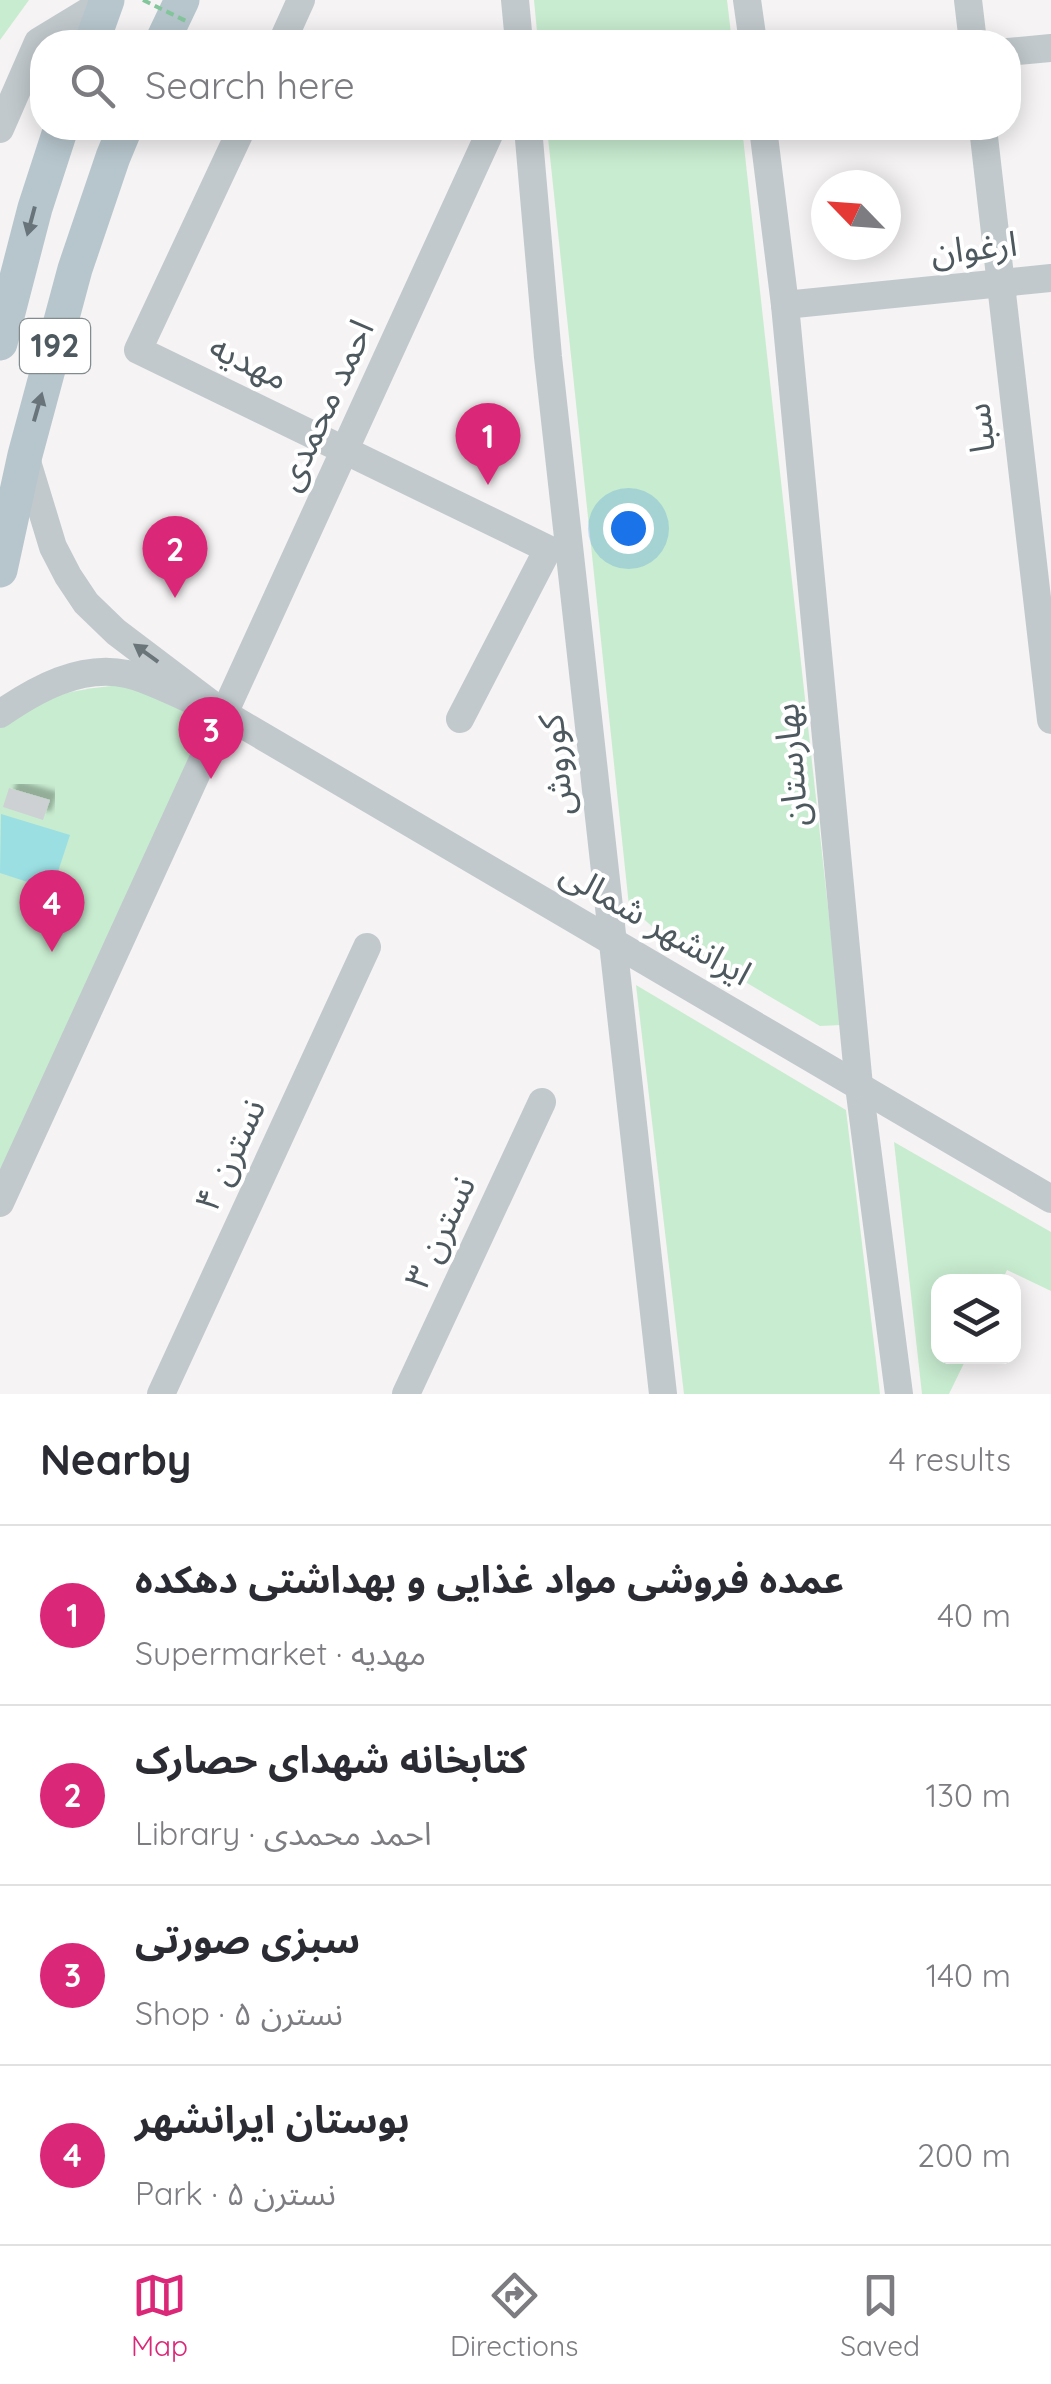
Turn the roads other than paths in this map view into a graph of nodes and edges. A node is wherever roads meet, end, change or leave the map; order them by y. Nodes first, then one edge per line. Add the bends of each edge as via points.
1 (107, 0) edge
2 (301, 0) edge
3 (514, 0) edge
4 (747, 0) edge
5 (968, 0) edge
6 (58, 30) edge
7 (96, 30) edge
8 (287, 30) edge
9 (518, 30) edge
10 (751, 30) edge
11 (972, 30) edge
12 (1051, 48) edge
13 (1021, 51) edge
14 (30, 60) edge
15 (0, 129) edge
16 (56, 140) edge
17 (120, 140) edge
18 (236, 140) edge
19 (487, 140) edge
20 (529, 140) edge
21 (764, 140) edge
22 (984, 140) edge
23 (1051, 278) edge
24 (1000, 283) junction
25 (785, 304) junction
26 (0, 343) edge
27 (346, 451) junction
28 (25, 455) junction
29 (0, 570) edge
30 (1042, 573) edge
31 (223, 712) junction
32 (0, 714) edge
33 (460, 720) dead end
34 (1051, 720) edge
35 (613, 942) junction
36 (367, 948) dead end
37 (859, 1086) junction
38 (542, 1102) dead end
39 (1051, 1199) edge
40 (0, 1203) edge
41 (162, 1394) edge
42 (406, 1394) edge
43 (663, 1394) edge
44 (898, 1394) edge

1 - 6 street
1 - 7 main road
2 - 8 street
3 - 9 street
4 - 10 street
5 - 11 street
12 - 13 street
14 - 15 street
16 -> 26 main road, 192
28 -> 17 main road, 192 via 74,269
18 - 27 street, مهدیه via 138,350
19 - 27 street, احمد محمدی
20 - 35 street, کوروش
21 - 25 street, بهارستان
22 - 24 street, سبا
23 - 24 street, ارغوان
24 - 25 street, ارغوان
24 - 30 street, سبا
25 - 37 street, بهارستان
27 - 31 street, احمد محمدی
27 - 33 street, مهدیه via 548,549
28 - 29 main road, 192
31 -> 28 street via 86,603 53,547
30 - 34 street, سبا
31 - 32 street via 127,674 105,672 48,686
31 - 35 street, ایرانشهر شمالی
31 - 40 street, احمد محمدی
35 - 37 street, ایرانشهر شمالی
35 - 43 street, کوروش
36 - 41 street, نسترن ۴
37 - 39 street, ایرانشهر شمالی
37 - 44 street, بهارستان
38 - 42 street, نسترن ۳

